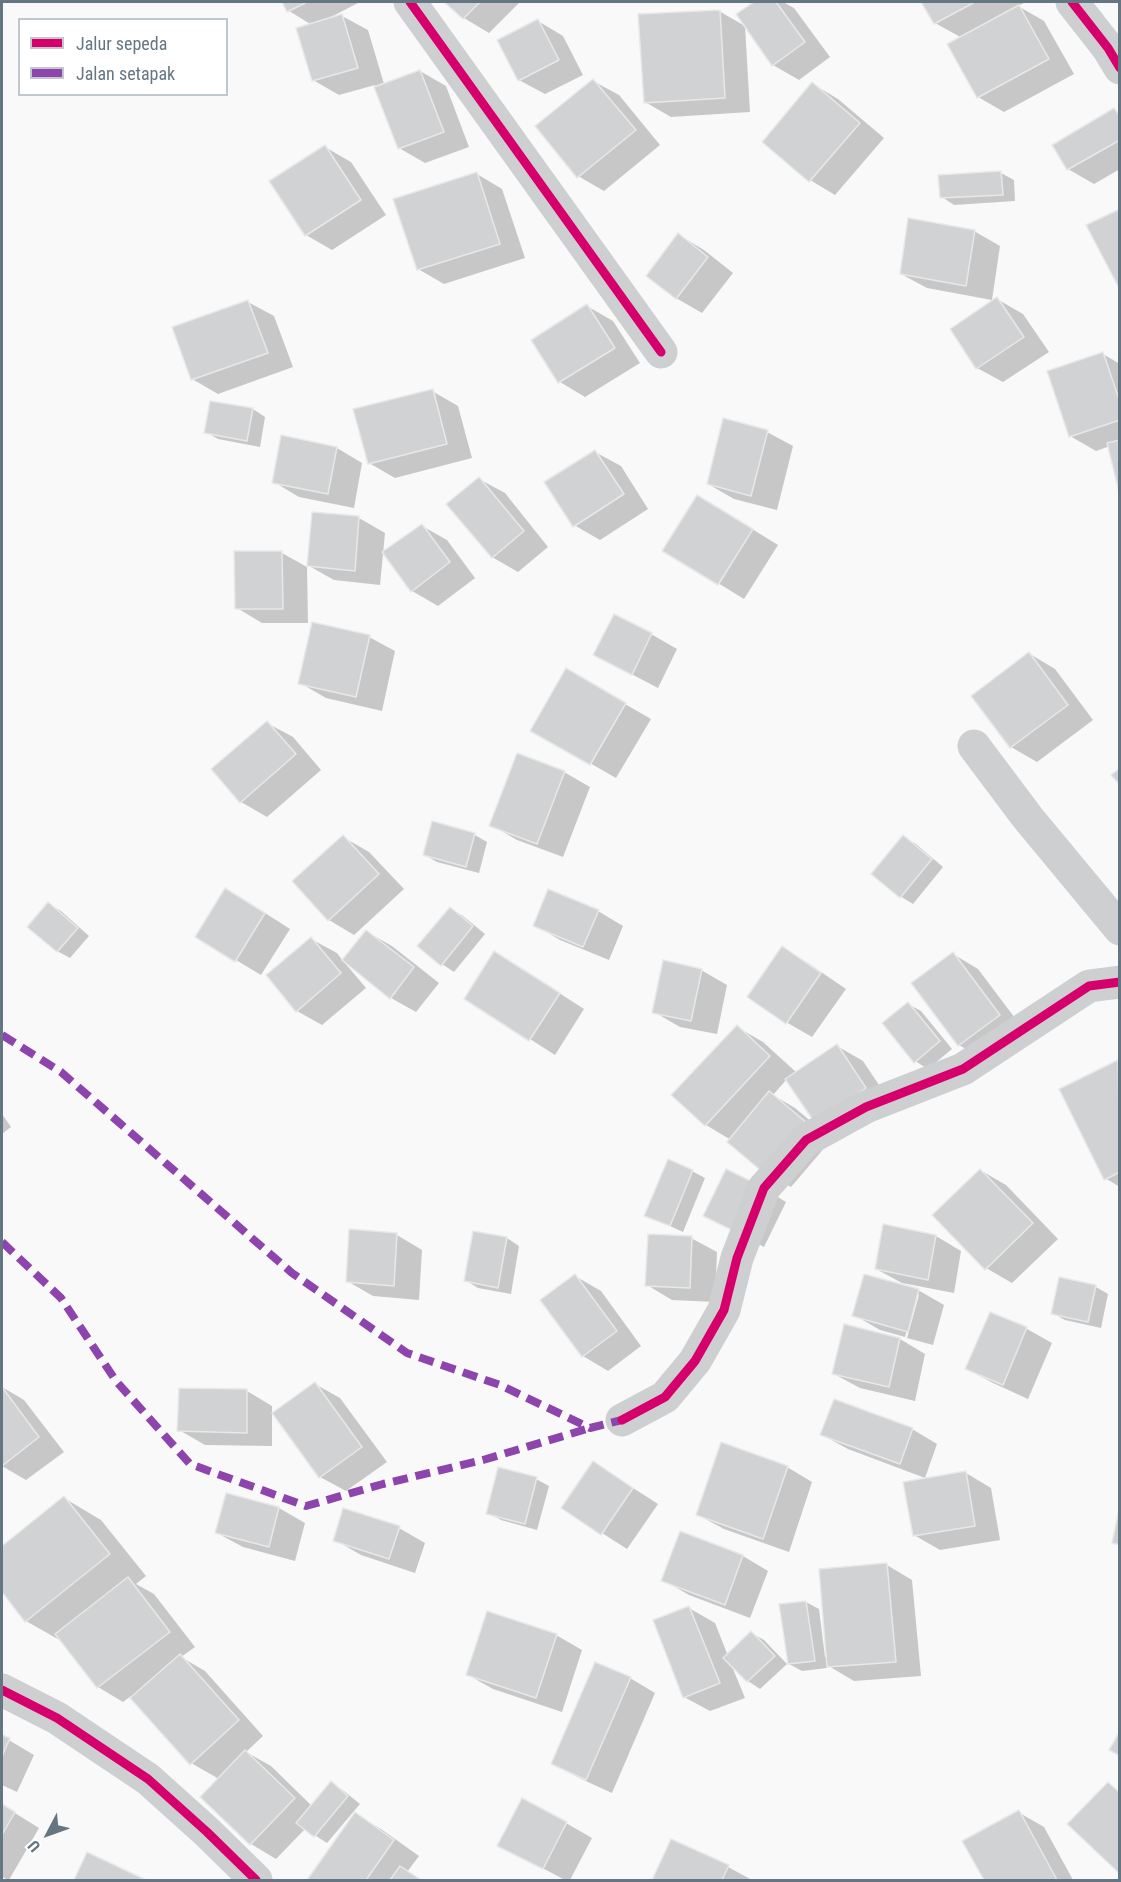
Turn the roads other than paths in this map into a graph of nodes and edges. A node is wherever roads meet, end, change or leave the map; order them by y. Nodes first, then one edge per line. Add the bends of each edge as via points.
1 (410, 2) edge
2 (1072, 2) edge
3 (1119, 68) edge
4 (661, 352) dead end
5 (974, 746) dead end
6 (1119, 928) edge
7 (1119, 982) edge
8 (622, 1420) dead end
9 (2, 1690) edge
10 (256, 1881) edge

1 - 4 street
2 - 3 street
5 - 6 street
7 - 8 street via 1089,986 963,1069 866,1107 806,1140 764,1188 737,1258 724,1310 695,1361 665,1398
9 - 10 street via 57,1718 148,1779

